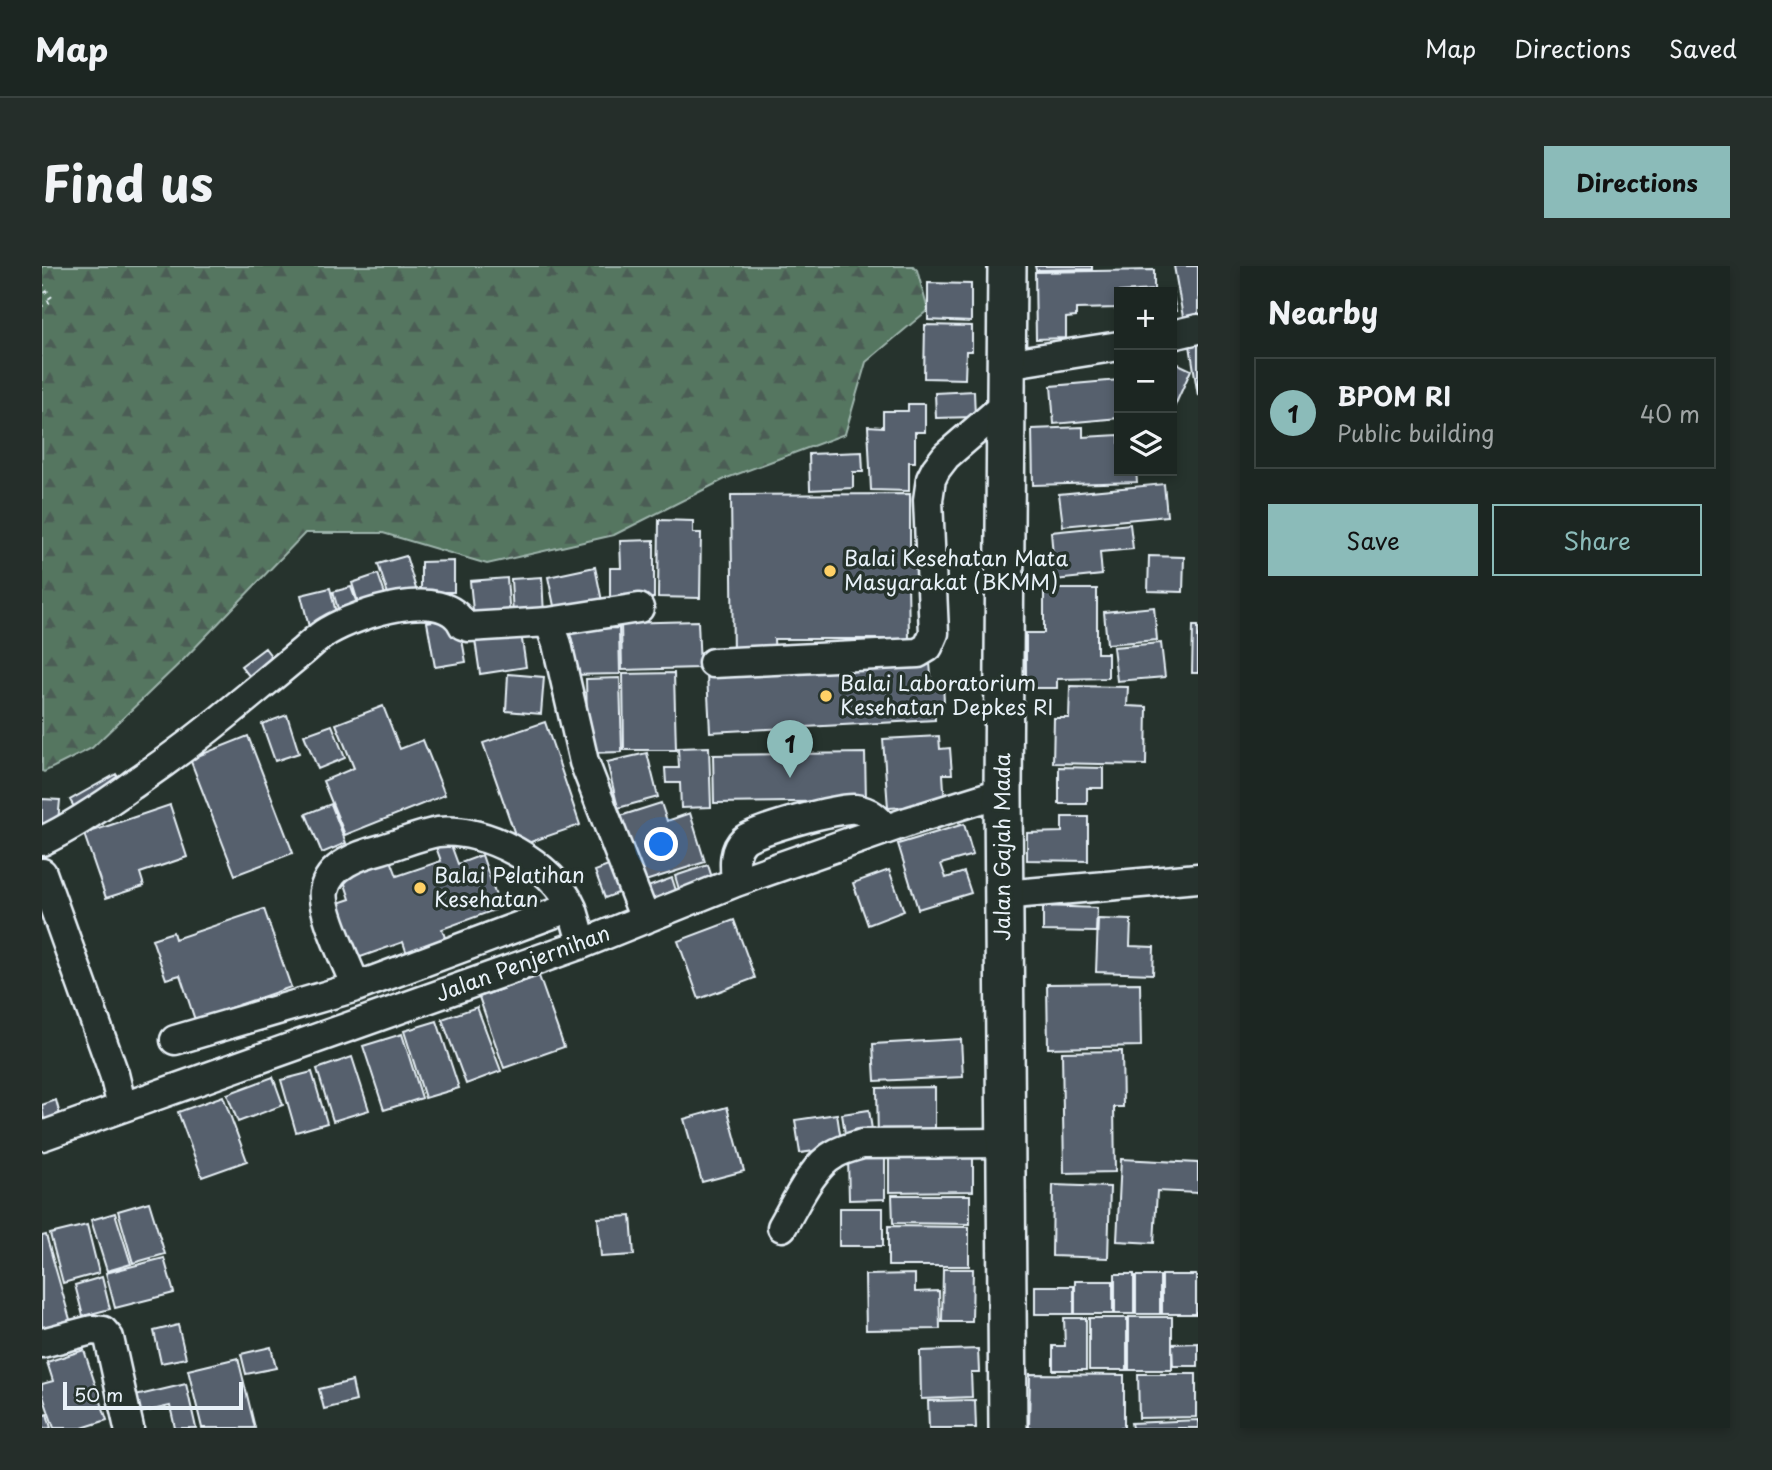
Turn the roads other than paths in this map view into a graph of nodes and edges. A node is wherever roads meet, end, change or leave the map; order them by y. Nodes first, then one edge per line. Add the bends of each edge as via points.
1 (1007, 266) edge
2 (1198, 329) edge
3 (1177, 334) edge
4 (1114, 347) edge
5 (1006, 364) junction
6 (1006, 404) junction
7 (639, 608) dead end
8 (549, 622) junction
9 (713, 663) dead end
10 (1003, 792) junction
11 (886, 829) junction
12 (42, 841) edge
13 (42, 873) edge
14 (1198, 878) edge
15 (736, 882) junction
16 (1003, 895) junction
17 (571, 907) junction
18 (645, 919) junction
19 (583, 944) junction
20 (356, 987) junction
21 (175, 1040) dead end
22 (122, 1107) junction
23 (43, 1134) edge
24 (1006, 1143) junction
25 (782, 1227) dead end
26 (42, 1343) edge
27 (129, 1428) edge
28 (1008, 1428) edge

1 - 5 main road, Jalan Gajah Mada
2 - 3 street
4 - 5 street
5 - 6 main road, Jalan Gajah Mada
6 - 9 street via 946,456 931,479 934,634 928,647 918,653
6 - 10 main road, Jalan Gajah Mada
7 - 8 street
8 - 12 street via 469,627 453,611 412,605 362,615 327,631 200,737 74,825
8 - 18 street via 584,762
10 - 11 street, Jalan Penjernihan
10 - 16 main road, Jalan Gajah Mada
11 - 15 street, Jalan Penjernihan
11 - 15 street via 875,816 852,808 773,827 745,839 739,847
13 - 22 street
14 - 16 street
15 - 18 street, Jalan Penjernihan
16 - 24 main road, Jalan Gajah Mada
17 - 19 street
17 - 20 street
17 - 20 street via 555,882 533,863 470,834 438,832 360,855 328,878 323,900
18 - 19 street, Jalan Penjernihan
19 - 22 street, Jalan Penjernihan
20 - 21 street
22 - 23 street, Jalan Penjernihan
24 - 25 street via 862,1144 847,1149 818,1167
24 - 28 main road, Jalan Gajah Mada
26 - 27 street via 103,1331 109,1338

